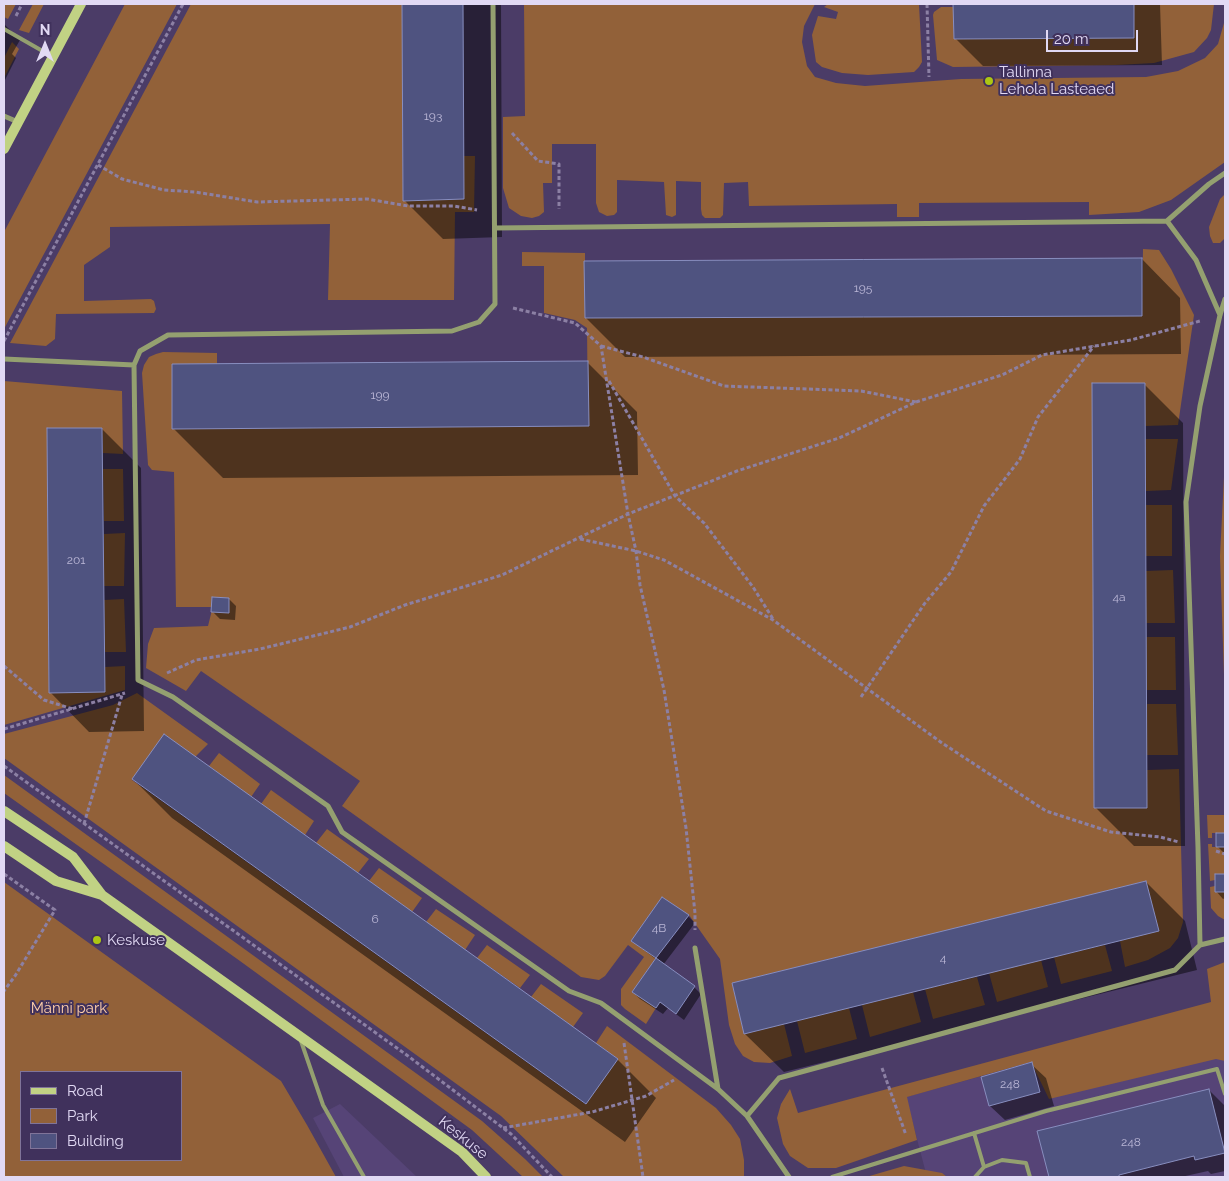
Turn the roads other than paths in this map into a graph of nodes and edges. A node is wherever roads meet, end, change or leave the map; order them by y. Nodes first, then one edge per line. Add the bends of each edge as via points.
1 (81, 4) edge
2 (493, 4) edge
3 (4, 29) edge
4 (53, 57) junction
5 (4, 116) edge
6 (18, 122) junction
7 (4, 149) edge
8 (1225, 173) edge
9 (1167, 221) junction
10 (495, 228) junction
11 (1225, 299) edge
12 (1220, 315) junction
13 (4, 360) edge
14 (134, 365) junction
15 (4, 811) edge
16 (4, 846) edge
17 (102, 895) junction
18 (1225, 939) edge
19 (1200, 946) junction
20 (695, 948) road end
21 (300, 1036) junction
22 (718, 1089) junction
23 (1225, 1094) edge
24 (747, 1116) junction
25 (974, 1133) junction
26 (984, 1167) junction
27 (364, 1177) edge
28 (486, 1177) edge
29 (789, 1177) edge
30 (832, 1177) edge
31 (975, 1177) edge
32 (1030, 1177) edge

1 - 4 street
2 - 10 street
3 - 4 lane
4 - 6 street
5 - 6 street
6 - 7 street
8 - 9 street
9 - 10 street
9 - 12 street via 1196,260
10 - 14 street via 495,304 478,322 452,331 168,335 140,351
11 - 12 street
12 - 19 street via 1200,406 1186,502
13 - 14 street
14 - 22 street via 138,680 173,697 328,806 342,832 569,991 601,1003
15 - 17 street, Keskuse via 73,857
16 - 17 street, Keskuse via 56,881
17 - 21 street, Keskuse
18 - 19 street
19 - 24 street via 1175,970 779,1078
20 - 22 street
21 - 27 lane via 323,1105
21 - 28 street, Keskuse via 462,1152
22 - 24 street
23 - 25 lane via 1217,1069 1046,1111
24 - 29 street
25 - 26 lane
25 - 30 lane
26 - 31 lane
26 - 32 lane via 1002,1160 1026,1163

